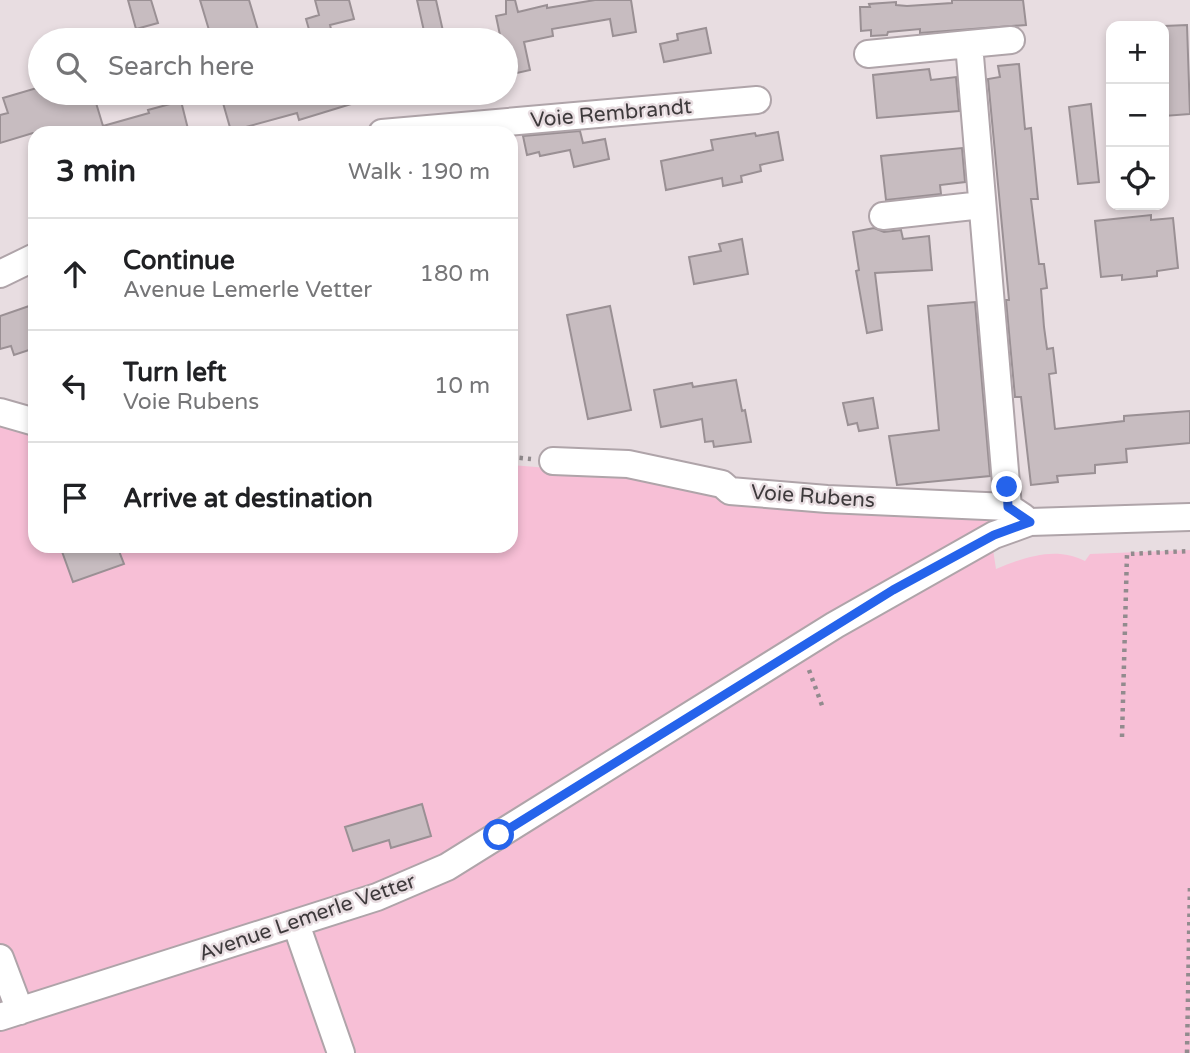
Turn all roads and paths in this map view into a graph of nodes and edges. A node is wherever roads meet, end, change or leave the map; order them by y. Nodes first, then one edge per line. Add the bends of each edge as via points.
1 (1011, 40) dead end
2 (968, 44) junction
3 (868, 54) dead end
4 (757, 100) dead end
5 (462, 126) edge
6 (982, 205) junction
7 (883, 216) dead end
8 (28, 260) edge
9 (0, 274) edge
10 (0, 412) edge
11 (28, 421) edge
12 (553, 461) dead end
13 (1008, 507) junction
14 (1190, 517) edge
15 (1030, 522) junction
16 (1190, 551) edge
17 (811, 673) dead end
18 (823, 708) dead end
19 (1122, 737) dead end
20 (1190, 883) edge
21 (296, 924) junction
22 (0, 958) edge
23 (10, 1014) edge
24 (341, 1053) edge
25 (1187, 1053) edge

1 - 2 street
2 - 3 street
2 - 6 street
4 - 5 street, Voie Rembrandt
6 - 7 street
6 - 13 street
8 - 9 street
10 - 11 street
12 - 13 street, Voie Rubens via 628,464 722,484 730,491
13 - 15 street
14 - 15 street, Avenue Lemerle Vetter
15 - 21 street, Avenue Lemerle Vetter via 994,535 893,590 447,867
16 - 19 path via 1127,554
17 - 18 path
20 - 25 path
21 - 23 street, Avenue Lemerle Vetter
21 - 24 street
22 - 23 street

